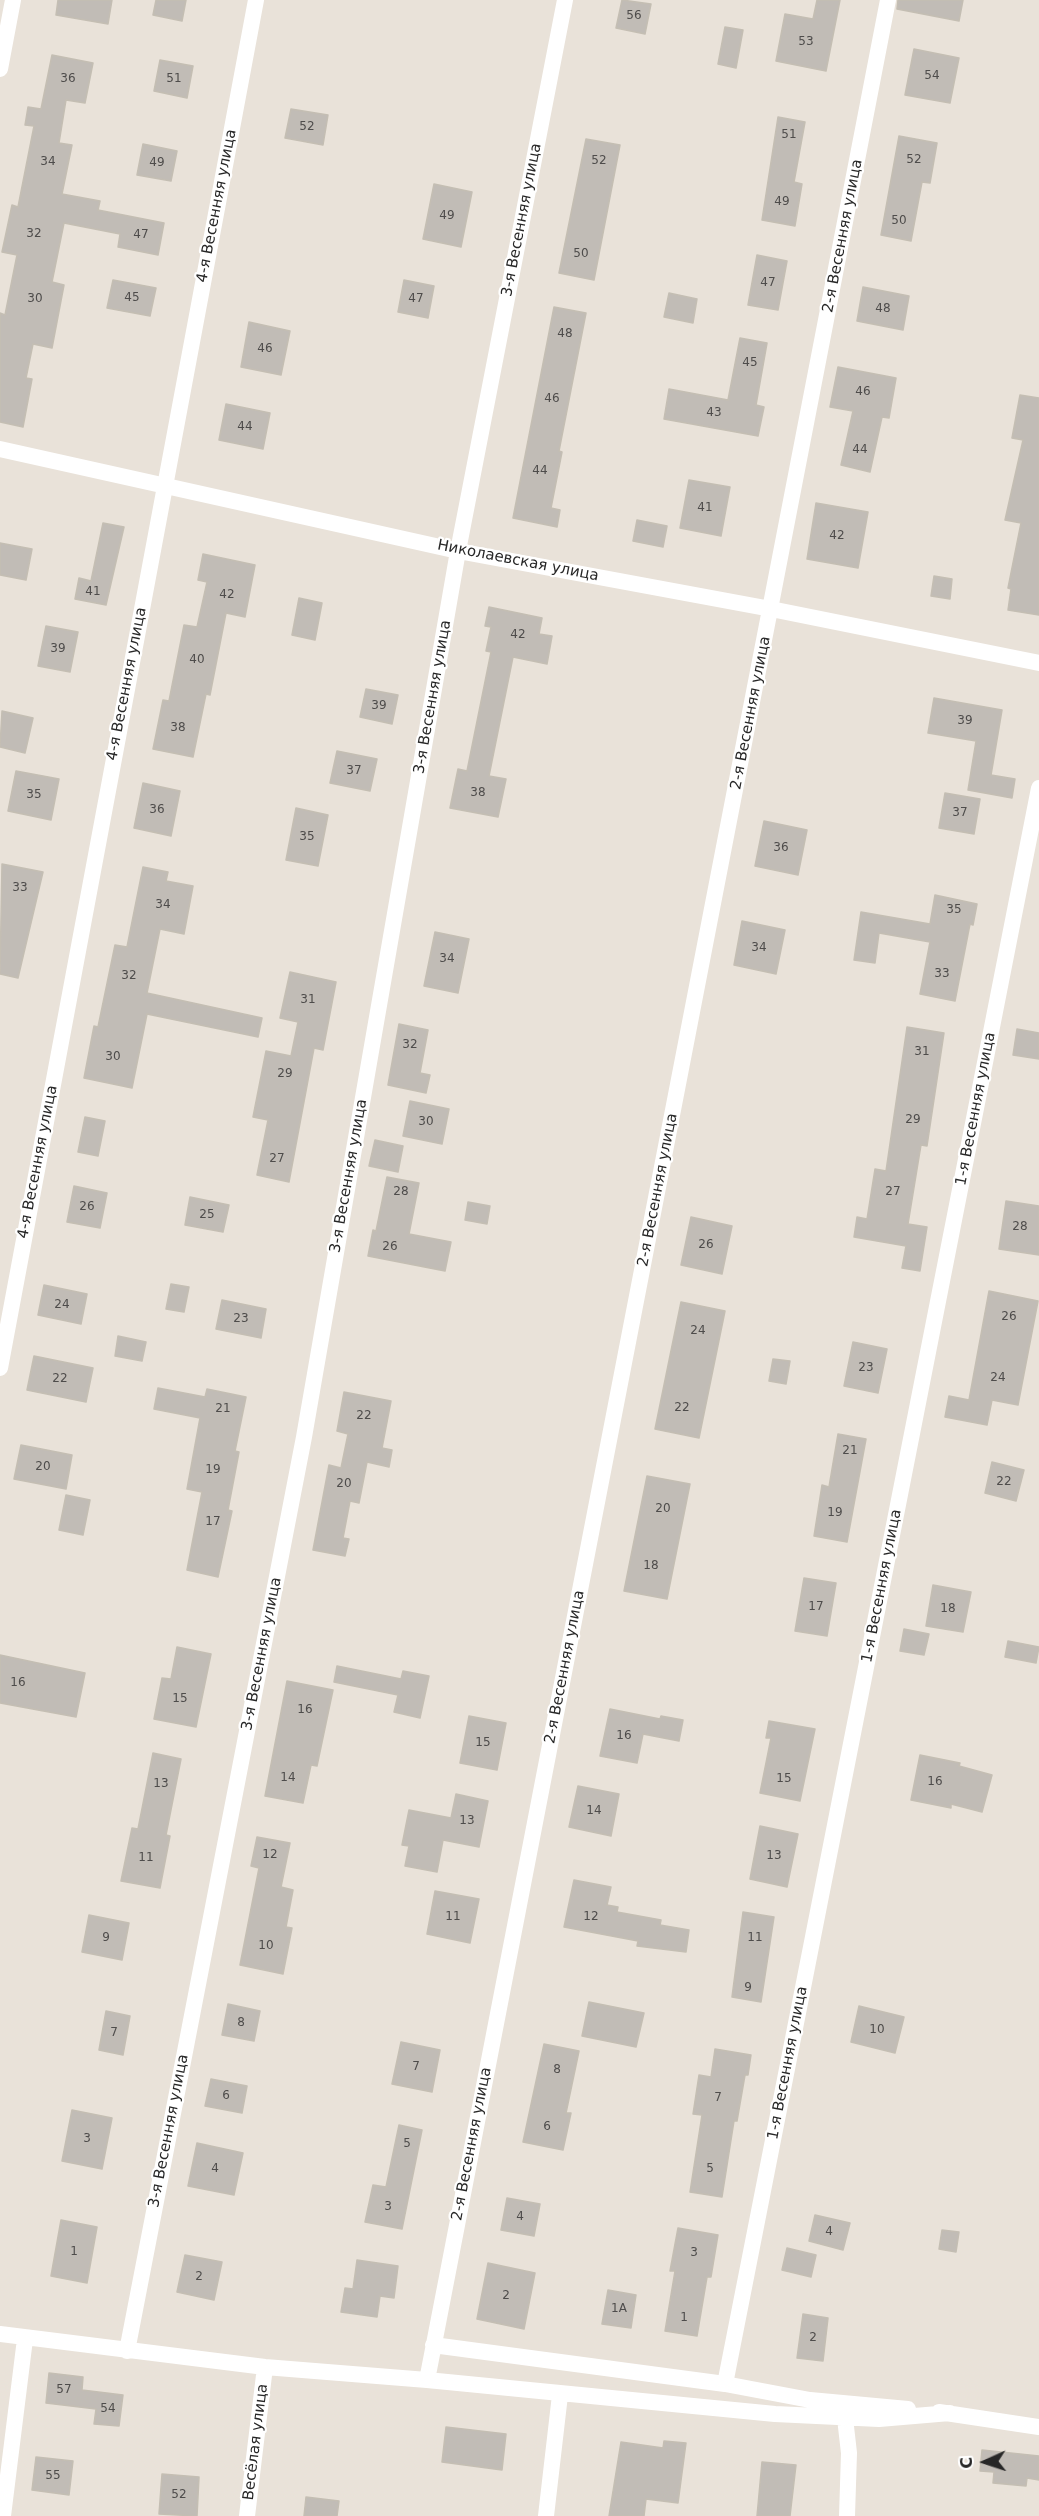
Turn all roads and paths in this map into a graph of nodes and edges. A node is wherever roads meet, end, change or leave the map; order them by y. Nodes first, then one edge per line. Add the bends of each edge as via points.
1 (13, 0) edge
2 (255, 0) edge
3 (565, 0) edge
4 (888, 0) edge
5 (0, 69) edge
6 (0, 449) edge
7 (165, 485) junction
8 (458, 551) junction
9 (771, 609) junction
10 (1039, 663) edge
11 (1039, 788) edge
12 (0, 1368) edge
13 (0, 2334) edge
14 (24, 2339) junction
15 (433, 2346) junction
16 (127, 2351) junction
17 (265, 2367) junction
18 (427, 2380) junction
19 (725, 2384) junction
20 (560, 2395) junction
21 (810, 2400) junction
22 (950, 2413) junction
23 (845, 2418) junction
24 (1039, 2427) edge
25 (3, 2516) edge
26 (247, 2516) edge
27 (546, 2516) edge
28 (847, 2516) edge

1 - 5 street
2 - 7 street, 4-я Весенняя улица
3 - 8 street, 3-я Весенняя улица
4 - 9 street, 2-я Весенняя улица
6 - 7 street, Николаевская улица
7 - 8 street, Николаевская улица
7 - 12 street, 4-я Весенняя улица
8 - 9 street, Николаевская улица
8 - 16 street, 3-я Весенняя улица via 304,1437
9 - 10 street, Николаевская улица
9 - 15 street, 2-я Весенняя улица
11 - 19 street, 1-я Весенняя улица
13 - 14 street
14 - 16 street
14 - 25 street
15 - 18 street, 2-я Весенняя улица
15 - 19 street
16 - 17 street
17 - 18 street
17 - 26 street, Весёлая улица
18 - 20 street
19 - 21 street
20 - 23 street
20 - 27 street
21 - 22 street
21 - 23 street
22 - 23 street via 879,2420
22 - 24 street
23 - 28 street via 849,2453

